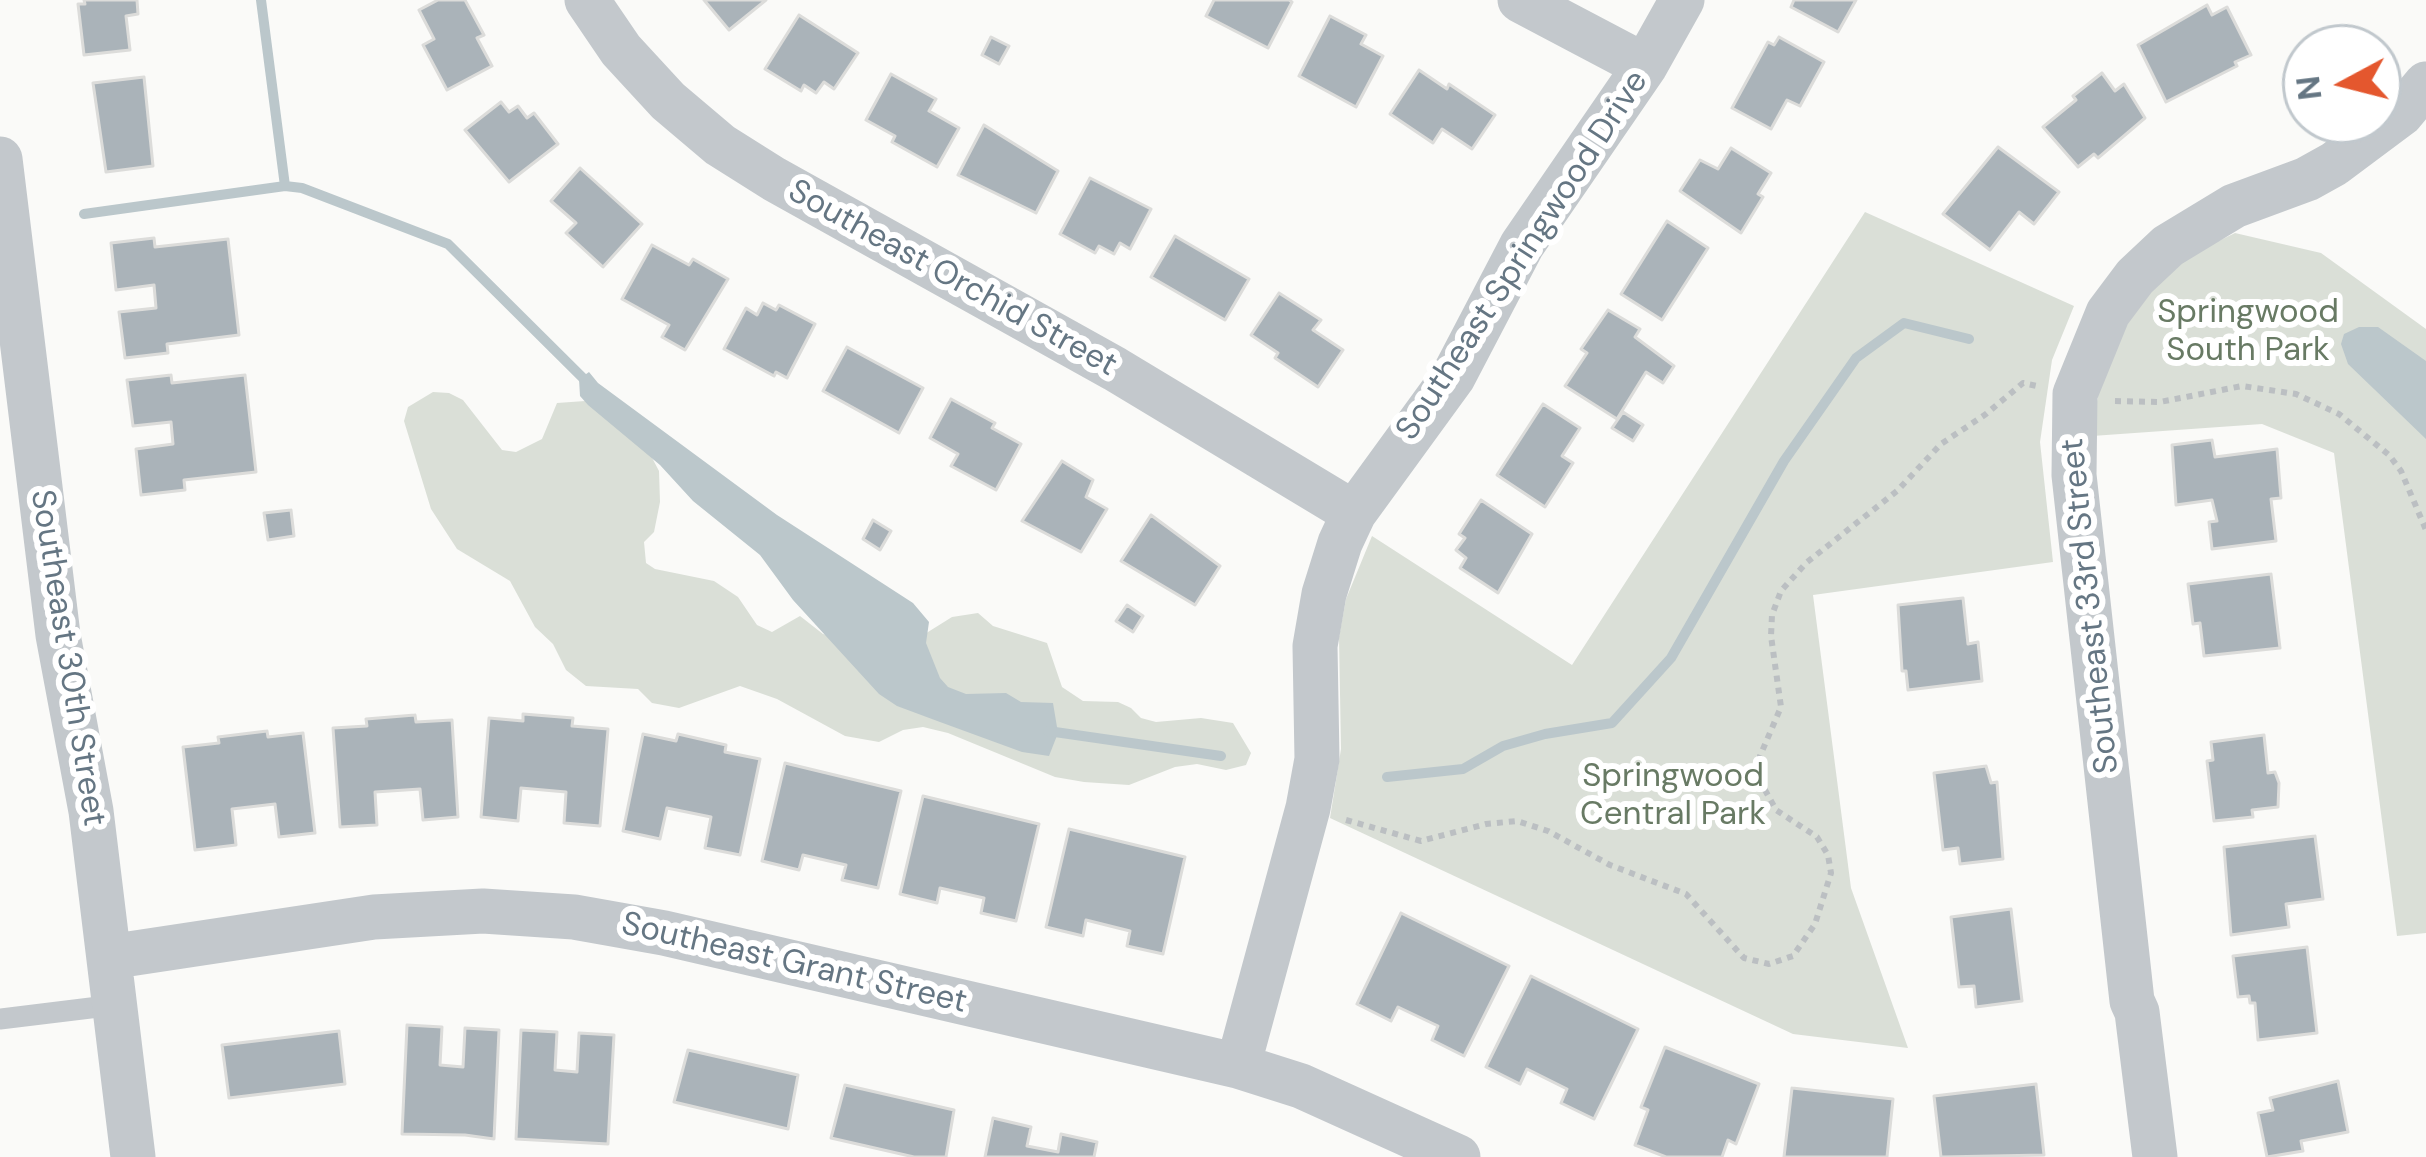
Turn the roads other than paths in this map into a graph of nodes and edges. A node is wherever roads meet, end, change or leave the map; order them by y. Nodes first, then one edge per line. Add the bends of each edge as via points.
1 (587, 0) edge
2 (1520, 0) edge
3 (1682, 0) edge
4 (1645, 66) junction
5 (2426, 84) edge
6 (0, 159) edge
7 (1354, 513) junction
8 (109, 956) junction
9 (115, 1004) junction
10 (0, 1019) edge
11 (1238, 1066) junction
12 (134, 1157) edge
13 (1458, 1157) edge
14 (2155, 1157) edge

1 - 7 street, Southeast Orchid Street via 668,101 720,145
2 - 4 street
3 - 4 street, Southeast Springwood Drive
4 - 7 street, Southeast Springwood Drive via 1522,245 1453,377
5 - 14 street, Southeast 33rd Street via 2401,114 2334,164 2234,206 2168,246 2108,313 2075,394 2074,475
6 - 8 street, Southeast 30th Street via 58,635
7 - 11 street, Southeast Springwood Drive via 1319,618 1317,760 1308,808
8 - 9 street, Southeast 30th Street
8 - 11 street, Southeast Grant Street via 374,917 574,917
9 - 10 lane
9 - 12 street, Southeast 30th Street
11 - 13 street, Southeast Grant Street

